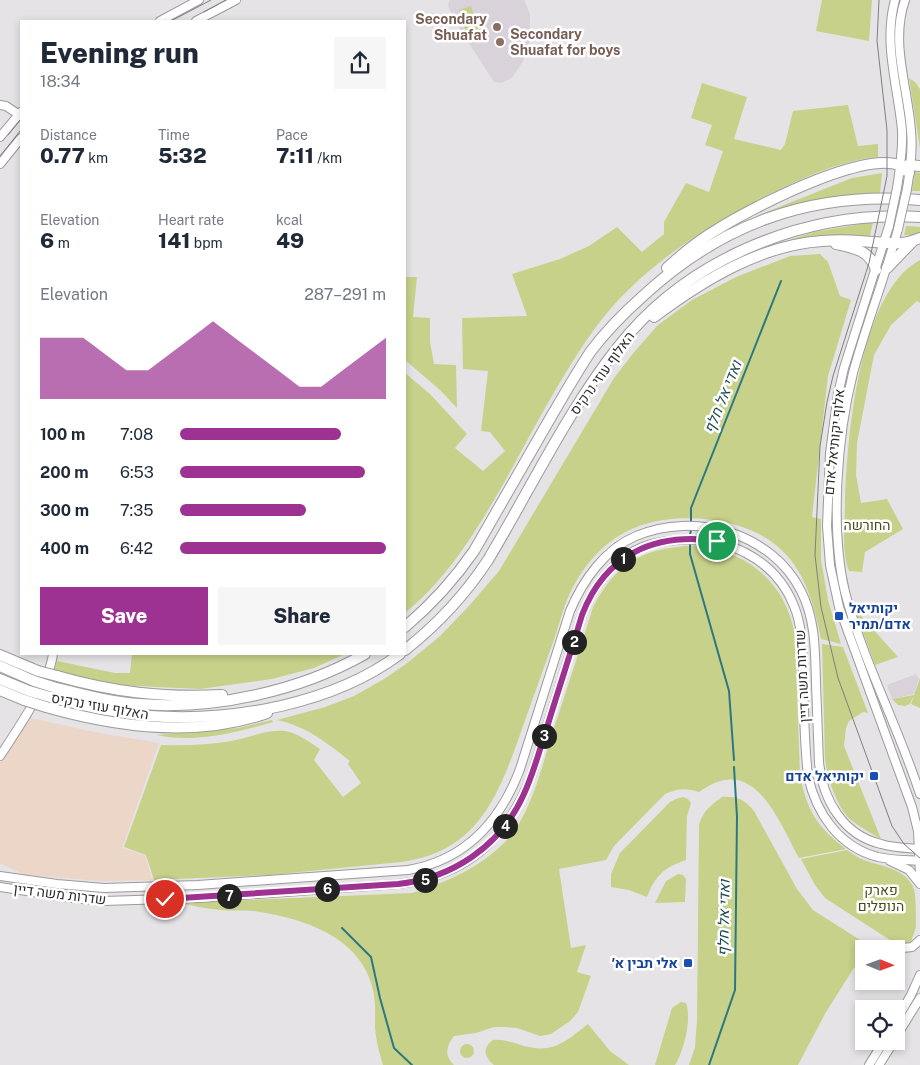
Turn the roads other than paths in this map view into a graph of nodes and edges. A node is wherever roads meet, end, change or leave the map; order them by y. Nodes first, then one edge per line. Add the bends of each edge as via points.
1 (200, 0) edge
2 (236, 0) edge
3 (895, 0) edge
4 (905, 0) edge
5 (162, 20) edge
6 (198, 20) edge
7 (0, 105) edge
8 (20, 114) edge
9 (0, 138) edge
10 (20, 139) edge
11 (0, 164) edge
12 (907, 168) edge
13 (920, 200) edge
14 (920, 217) edge
15 (916, 240) edge
16 (823, 241) junction
17 (889, 243) junction
18 (887, 268) junction
19 (876, 270) junction
20 (629, 308) junction
21 (635, 330) junction
22 (406, 626) edge
23 (406, 649) edge
24 (0, 655) edge
25 (53, 655) edge
26 (363, 655) edge
27 (398, 655) edge
28 (0, 666) edge
29 (0, 679) edge
30 (0, 690) edge
31 (29, 691) junction
32 (272, 691) junction
33 (0, 756) edge
34 (920, 794) edge
35 (896, 847) junction
36 (919, 849) edge
37 (876, 856) junction
38 (920, 861) edge
39 (0, 876) edge
40 (920, 876) edge
41 (920, 884) edge
42 (0, 887) edge
43 (920, 940) edge
44 (905, 948) edge
45 (920, 975) edge
46 (920, 998) edge
47 (905, 1005) edge
48 (905, 1022) edge
49 (878, 1050) edge
50 (888, 1050) edge
51 (869, 1065) edge
52 (879, 1065) edge

1 - 5 street
2 - 6 street
3 - 12 street, אלוף יקותיאל אדם via 890,48
4 - 12 street, אלוף יקותיאל אדם via 900,47 911,130
7 - 8 street
8 - 9 street
10 - 11 street
12 - 17 street, אלוף יקותיאל אדם, bridge via 897,188
12 - 17 street, אלוף יקותיאל אדם, bridge via 898,228
12 - 20 highway via 888,162 839,172 747,212 686,251
13 - 20 highway, האלוף עוזי נרקיס via 846,200 758,221 693,256
14 - 21 highway, האלוף עוזי נרקיס via 842,220 774,237 711,267 679,289
15 - 17 highway
15 - 18 highway
16 - 17 highway
16 - 19 highway via 863,251
16 - 21 highway via 775,250 720,274
17 - 18 street, אלוף יקותיאל אדם
17 - 19 street, אלוף יקותיאל אדם
18 - 34 street, אלוף יקותיאל אדם via 854,371 844,415 838,538 843,580 855,622
19 - 36 street, אלוף יקותיאל אדם via 844,368 834,414 828,539 839,607 912,807
20 - 22 highway, האלוף עוזי נרקיס via 582,366 461,570 444,591
21 - 23 highway, האלוף עוזי נרקיס via 592,383 475,581 439,621
24 - 32 highway, bridge via 57,676 152,695
25 - 33 street via 30,709
26 - 32 highway, האלוף עוזי נרקיס via 312,679
27 - 31 highway, האלוף עוזי נרקיס, bridge via 350,684 303,700 216,715 122,713 48,702
28 - 31 highway, האלוף עוזי נרקיס
29 - 31 highway, האלוף עוזי נרקיס
30 - 31 highway
31 - 32 highway, האלוף עוזי נרקיס, bridge via 53,687 123,702 161,705 210,702
35 - 36 street, שדרות משה דיין
35 - 38 street
35 - 39 street, שדרות משה דיין via 874,842 853,830 834,810 824,791 819,763 814,628 796,583 774,557 754,542 731,532 694,526 663,528 636,536 608,555 588,577 570,611 511,792 486,829 450,856 420,868 397,872 173,886 87,887
36 - 38 street, אלוף יקותיאל אדם
37 - 38 street, שדרות משה דיין
37 - 41 street via 907,868
37 - 42 street, שדרות משה דיין via 837,833 812,795 807,764 801,630 790,596 775,575 748,553 727,544 694,539 665,541 641,548 616,564 598,584 582,615 522,798 504,828 487,846 456,867 423,881 398,884 165,899 86,900
38 - 40 street, אלוף יקותיאל אדם
43 - 44 street via 912,947
45 - 47 street
46 - 48 street
49 - 51 street
50 - 52 street

